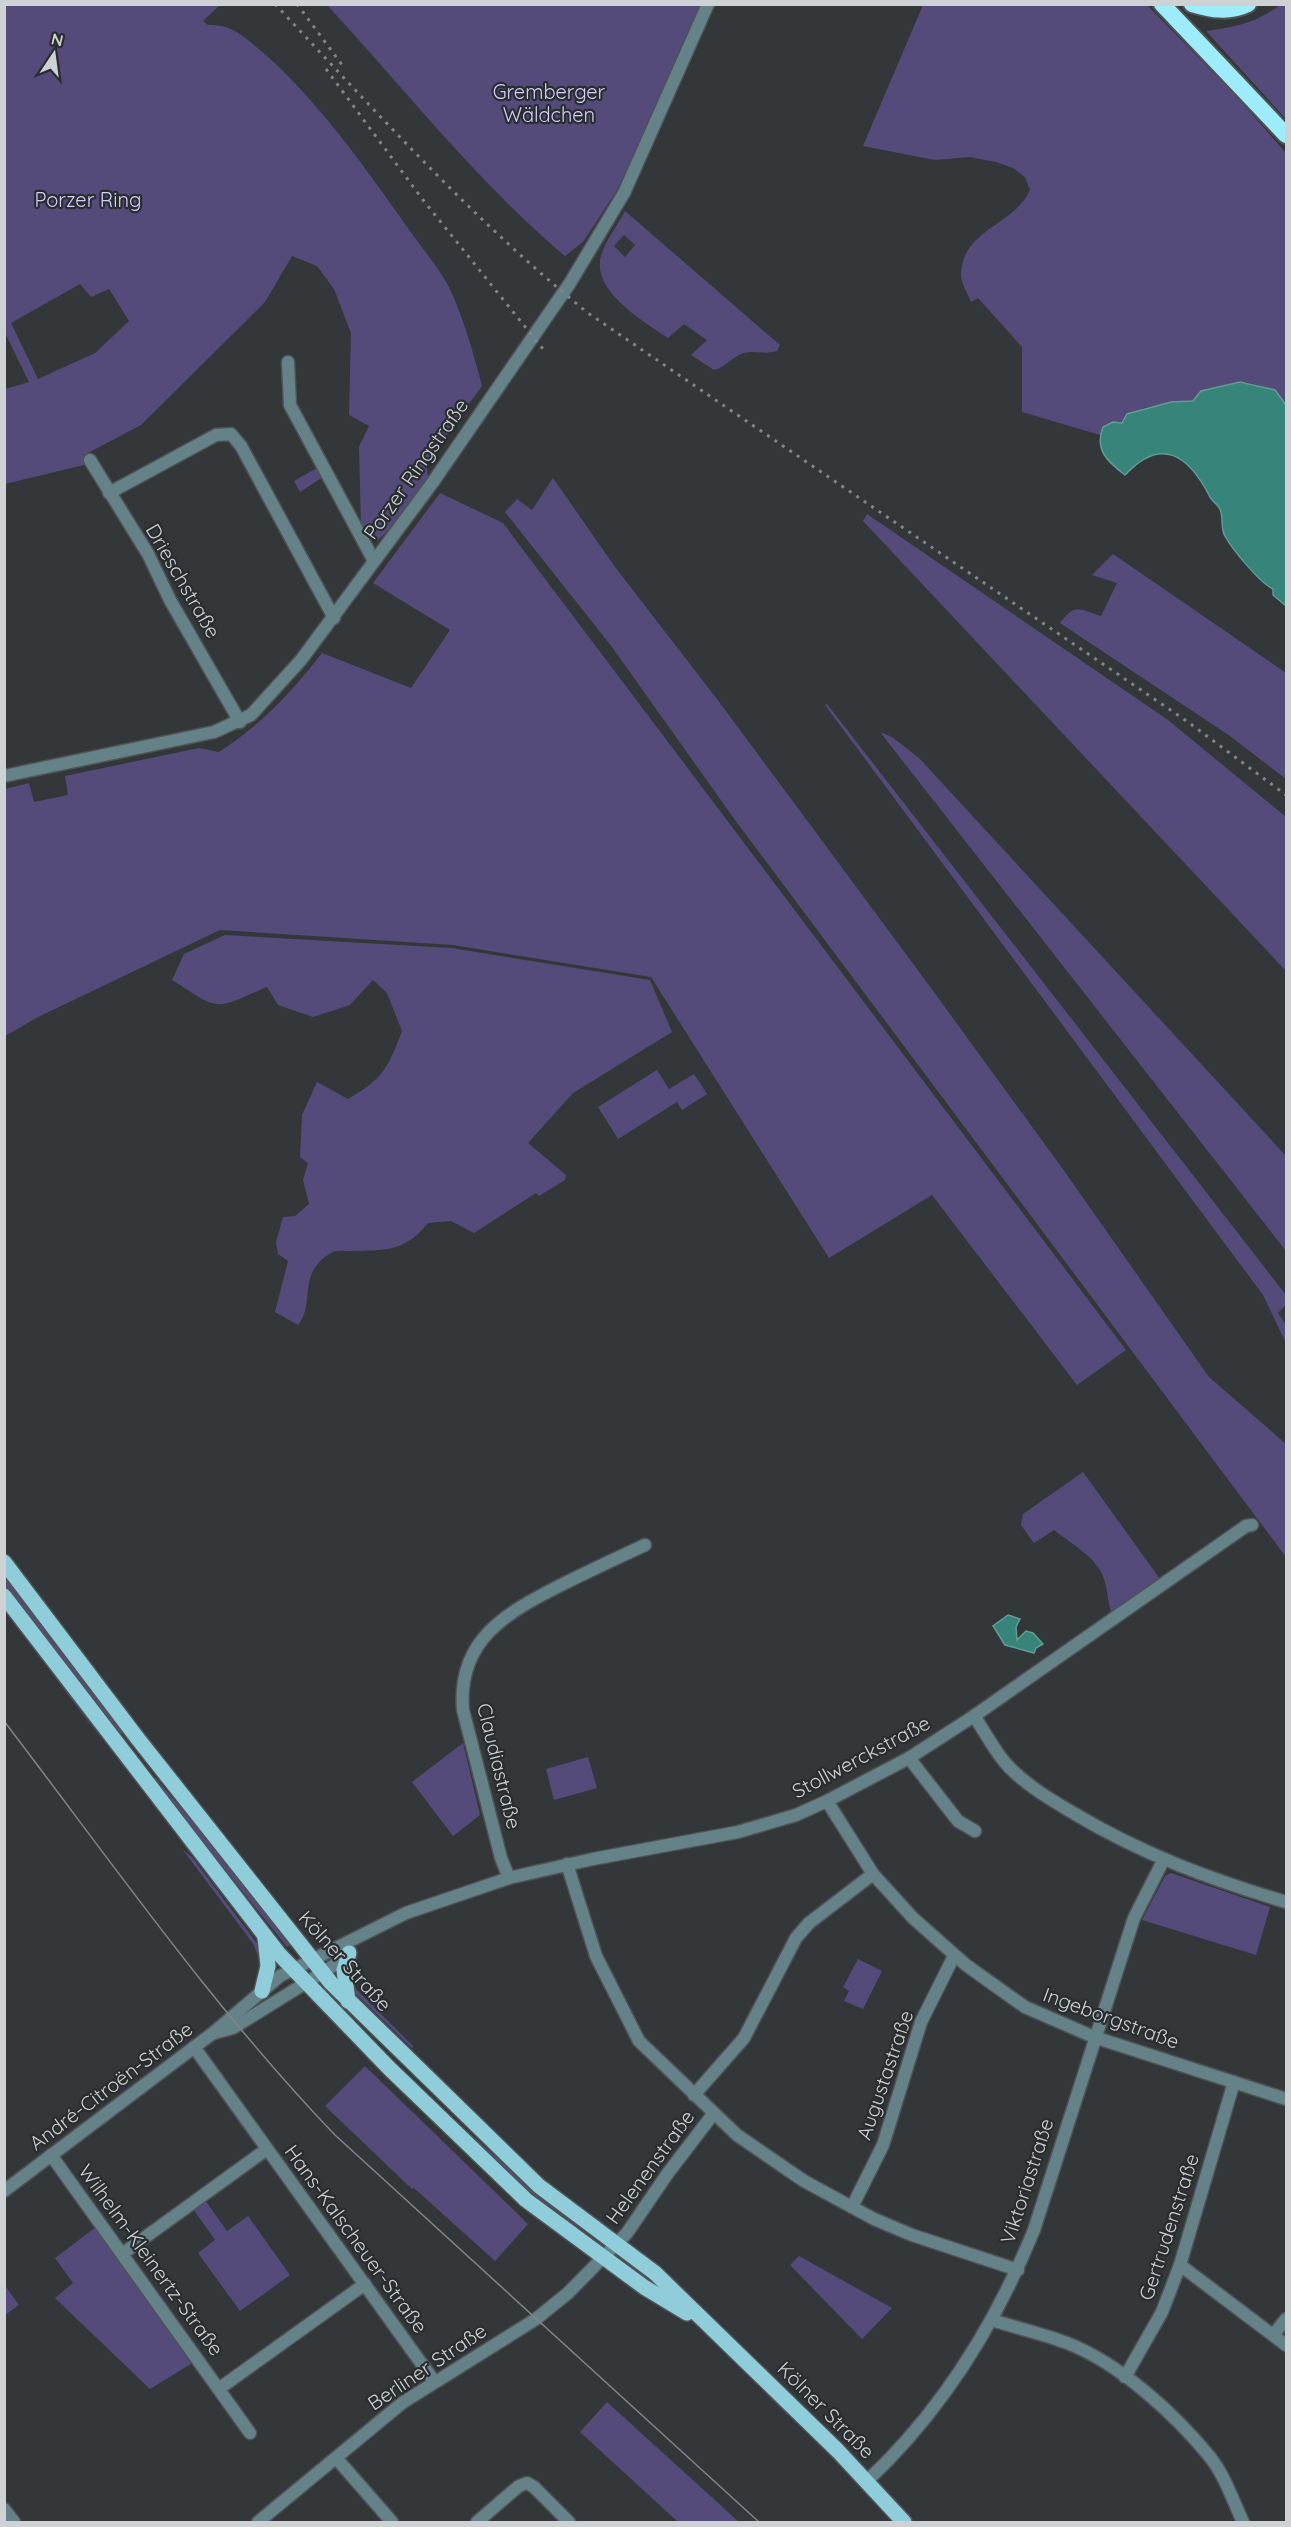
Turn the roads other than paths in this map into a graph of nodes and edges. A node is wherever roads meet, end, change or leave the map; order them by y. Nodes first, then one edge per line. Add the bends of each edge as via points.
1 (708, 4) edge
2 (1162, 4) edge
3 (1192, 4) edge
4 (1248, 4) edge
5 (1287, 135) edge
6 (288, 362) dead end
7 (90, 460) dead end
8 (109, 493) junction
9 (374, 561) junction
10 (334, 618) junction
11 (240, 722) junction
12 (4, 776) edge
13 (1252, 1525) dead end
14 (645, 1545) dead end
15 (4, 1563) edge
16 (4, 1596) edge
17 (974, 1716) junction
18 (144, 1747) junction
19 (909, 1758) junction
20 (129, 1759) junction
21 (827, 1801) junction
22 (975, 1831) dead end
23 (1163, 1861) junction
24 (567, 1864) junction
25 (873, 1874) junction
26 (509, 1878) junction
27 (1287, 1902) edge
28 (368, 1932) junction
29 (265, 1935) junction
30 (349, 1953) junction
31 (954, 1956) junction
32 (316, 1967) junction
33 (293, 1970) junction
34 (305, 1983) junction
35 (262, 1990) junction
36 (348, 2001) junction
37 (213, 2033) junction
38 (1094, 2037) junction
39 (194, 2047) junction
40 (1234, 2082) junction
41 (694, 2095) junction
42 (1287, 2099) edge
43 (714, 2113) junction
44 (267, 2149) junction
45 (51, 2155) junction
46 (4, 2191) edge
47 (852, 2207) junction
48 (617, 2245) junction
49 (122, 2254) junction
50 (605, 2258) junction
51 (1180, 2265) junction
52 (1018, 2270) junction
53 (365, 2284) junction
54 (1287, 2319) edge
55 (992, 2320) junction
56 (715, 2330) junction
57 (1274, 2334) junction
58 (1287, 2345) edge
59 (1125, 2378) junction
60 (434, 2381) junction
61 (220, 2388) junction
62 (250, 2433) dead end
63 (337, 2459) junction
64 (867, 2481) junction
65 (4, 2509) edge
66 (14, 2523) edge
67 (258, 2523) edge
68 (392, 2523) edge
69 (477, 2523) edge
70 (569, 2523) edge
71 (904, 2523) edge
72 (1243, 2523) edge

1 - 9 street, Porzer Ringstraße via 624,193 576,273
2 - 5 highway
3 - 4 highway via 1213,10 1238,9
6 - 9 street via 290,405
7 - 8 street, Drieschstraße
8 - 10 street via 216,435 231,434
8 - 11 street, Drieschstraße via 148,554
9 - 10 street, Porzer Ringstraße
10 - 11 street, Porzer Ringstraße via 266,702
11 - 12 street, Porzer Ringstraße via 214,732
13 - 17 street, Stollwerckstraße
14 - 26 street, Claudiastraße via 512,1611 483,1637 469,1665 463,1710
15 - 18 main road, Kölner Straße
16 - 20 main road, Kölner Straße
17 - 19 street, Stollwerckstraße
17 - 23 street via 1010,1769 1055,1802
18 - 20 main road
18 - 32 main road, Kölner Straße
19 - 21 street, Stollwerckstraße
19 - 22 street via 958,1821
20 - 29 main road, Kölner Straße
21 - 24 street, Stollwerckstraße via 796,1815 738,1832
21 - 25 street, Ingeborgstraße
23 - 27 street
23 - 38 street, Viktoriastraße via 1134,1918
24 - 26 street, Stollwerckstraße
24 - 41 street via 596,1956 639,2041
25 - 31 street, Ingeborgstraße
25 - 41 street via 809,1923 796,1938 744,2038
26 - 28 street, Stollwerckstraße via 406,1913
28 - 30 street, Stollwerckstraße
28 - 32 street, Stollwerckstraße
29 - 33 main road, Kölner Straße
29 - 35 main road via 268,1966
30 - 32 street, Stollwerckstraße
30 - 36 main road via 344,1970
31 - 38 street, Ingeborgstraße via 1025,2007
31 - 47 street, Augustastraße via 921,2022 883,2145
32 - 33 street, Stollwerckstraße
32 - 34 street, Stollwerckstraße
32 - 36 main road, Kölner Straße
33 - 34 main road, Kölner Straße
33 - 35 street, André-Citroën-Straße
34 - 37 street, André-Citroën-Straße via 233,2028
34 - 50 main road, Kölner Straße via 491,2169
35 - 37 street, André-Citroën-Straße
36 - 48 main road, Kölner Straße via 539,2186
37 - 39 street, André-Citroën-Straße
38 - 40 street, Ingeborgstraße
38 - 52 street, Viktoriastraße
39 - 44 street, Hans-Kalscheuer-Straße
39 - 45 street, André-Citroën-Straße
40 - 42 street, Ingeborgstraße
40 - 51 street, Gertrudenstraße
41 - 43 street
43 - 47 street via 772,2160
43 - 48 street, Helenenstraße
44 - 49 street, Hans-Kalscheuer-Straße
44 - 53 street, Hans-Kalscheuer-Straße
45 - 46 street, André-Citroën-Straße
45 - 49 street, Wilhelm-Kleinertz-Straße
47 - 52 street via 912,2235
48 - 50 street, Berliner Straße
48 - 56 main road, Kölner Straße via 655,2273
49 - 61 street, Wilhelm-Kleinertz-Straße
50 - 56 main road, Kölner Straße
50 - 60 street, Berliner Straße via 536,2319
51 - 57 street
51 - 59 street, Gertrudenstraße via 1162,2312
52 - 55 street, Viktoriastraße
53 - 60 street, Hans-Kalscheuer-Straße
53 - 61 street, Wilhelm-Kleinertz-Straße
54 - 57 street
55 - 59 street via 1069,2344
55 - 64 street, Viktoriastraße via 936,2406
56 - 64 main road, Kölner Straße
57 - 58 street
59 - 72 street via 1158,2403 1210,2458
60 - 63 street, Berliner Straße
61 - 62 street, Wilhelm-Kleinertz-Straße
63 - 67 street, Berliner Straße
63 - 68 street
64 - 71 main road, Kölner Straße
65 - 66 street
69 - 70 street via 526,2483

